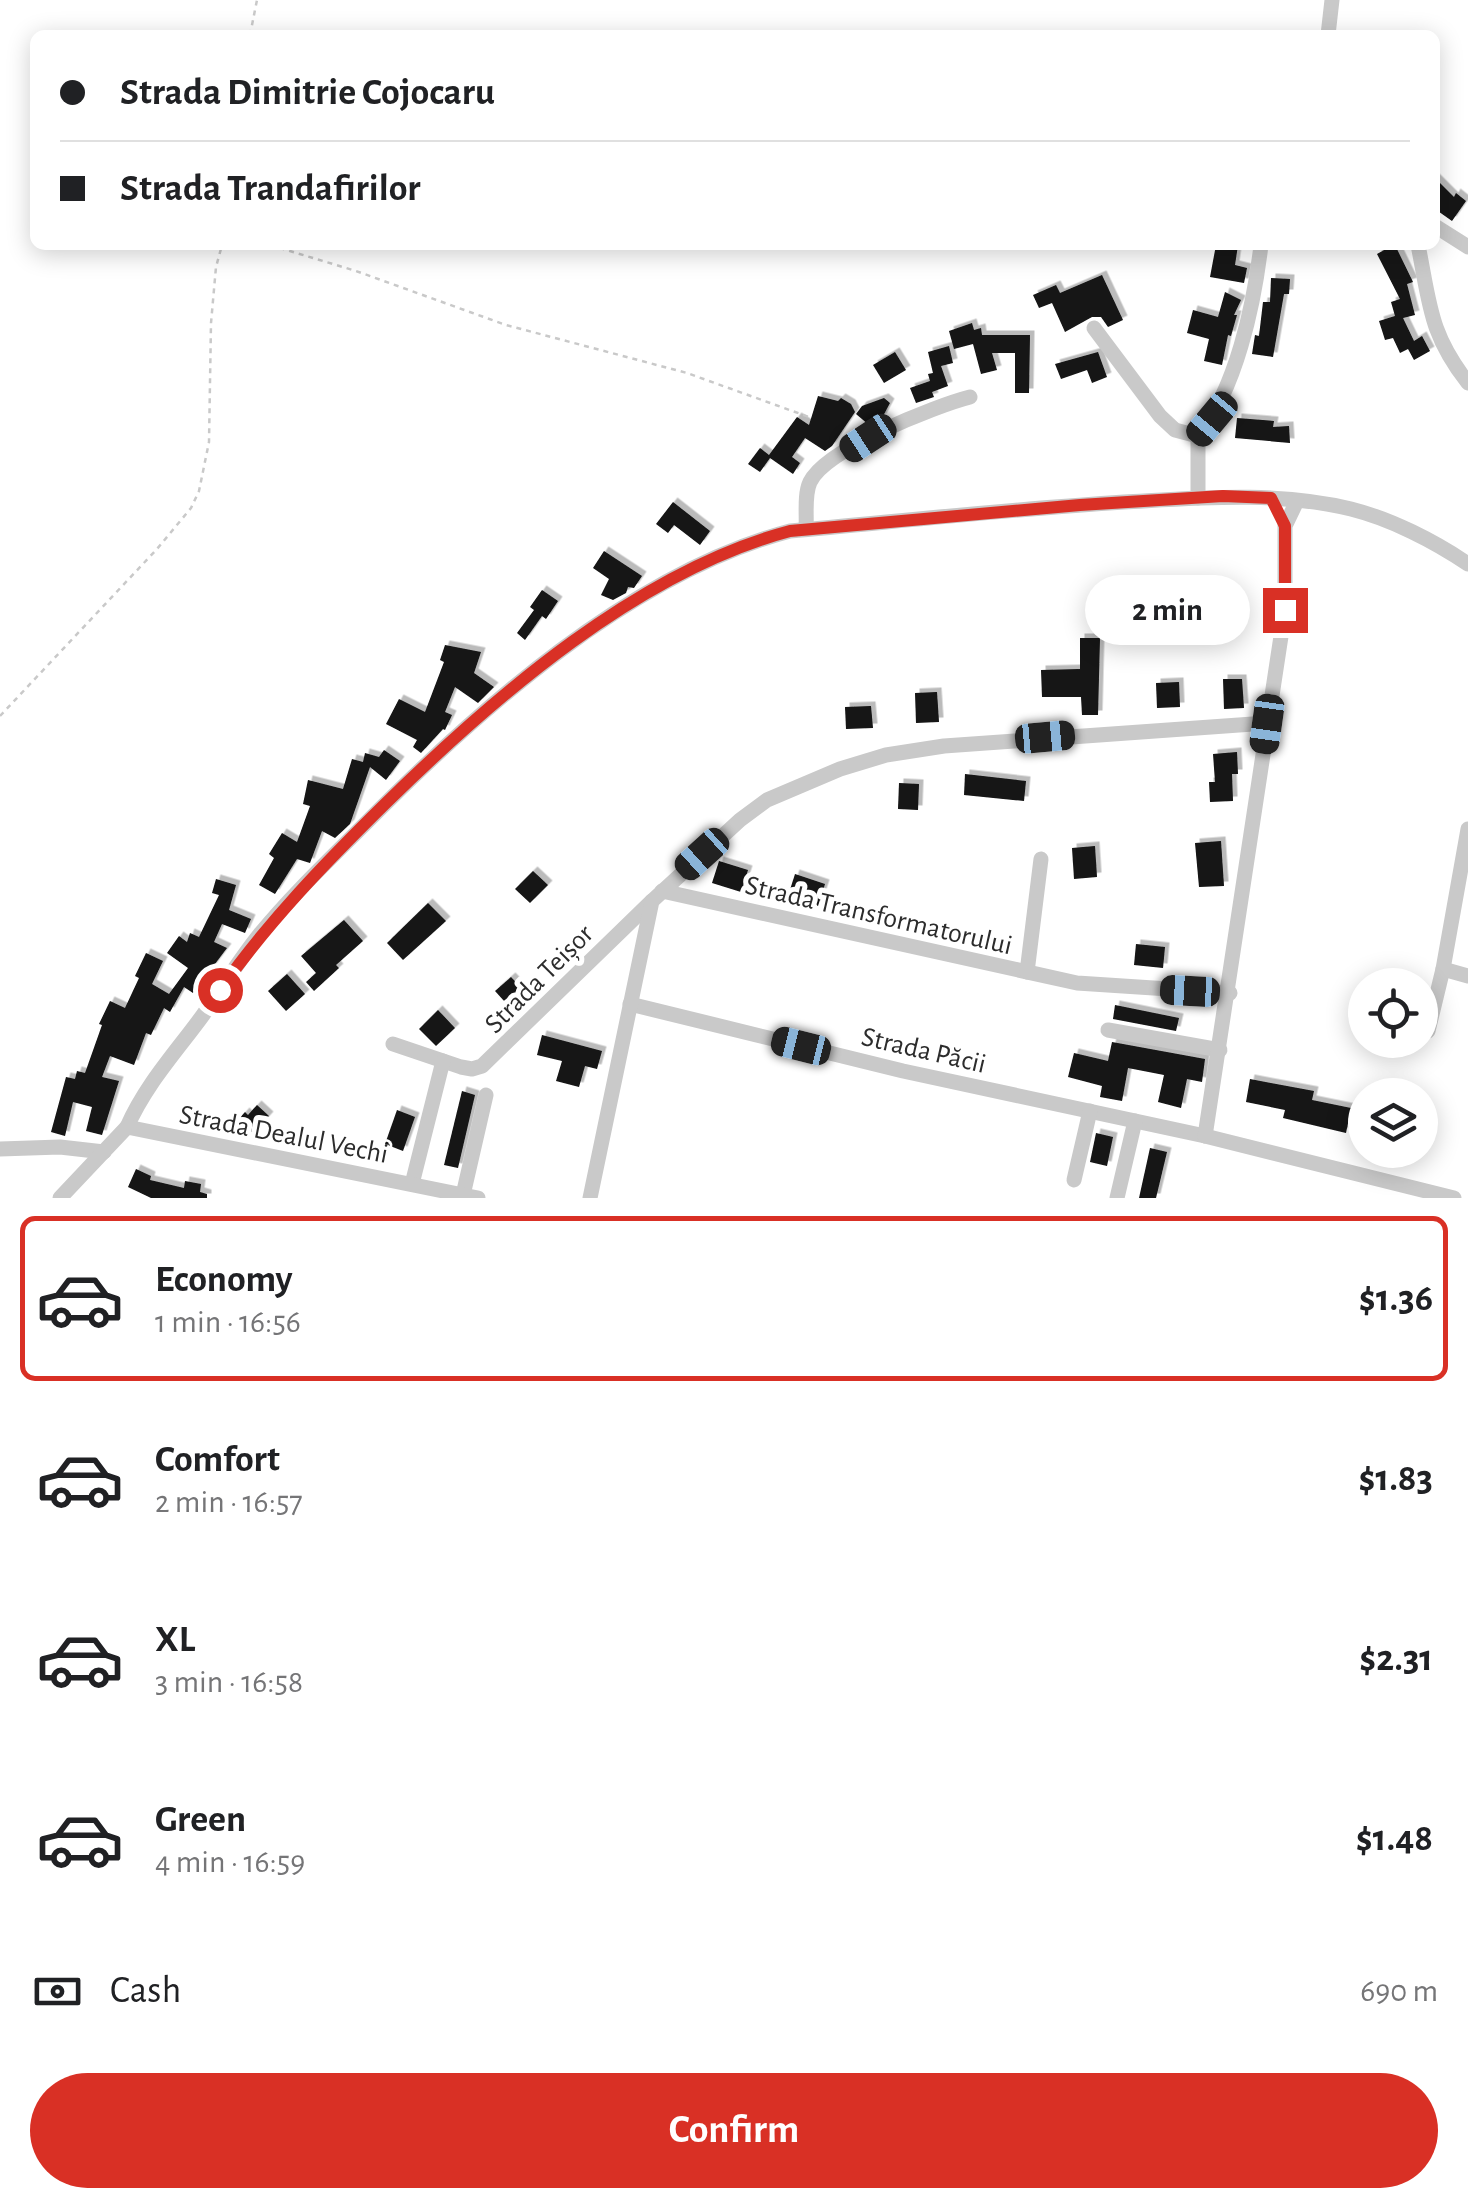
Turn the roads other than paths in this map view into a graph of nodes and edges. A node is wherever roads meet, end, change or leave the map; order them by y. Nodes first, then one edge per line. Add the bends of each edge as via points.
1 (1332, 0) edge
2 (1329, 30) edge
3 (1440, 229) edge
4 (1467, 245) edge
5 (1260, 250) edge
6 (1419, 250) edge
7 (1094, 328) dead end
8 (1468, 383) edge
9 (970, 397) dead end
10 (1198, 436) junction
11 (1198, 498) junction
12 (1271, 498) junction
13 (1296, 501) junction
14 (1285, 526) junction
15 (806, 529) junction
16 (1468, 564) edge
17 (1267, 724) junction
18 (1468, 829) edge
19 (1041, 859) dead end
20 (657, 896) junction
21 (1443, 969) junction
22 (1027, 972) junction
23 (1468, 976) edge
24 (1438, 990) edge
25 (1230, 993) junction
26 (630, 1004) junction
27 (1108, 1030) dead end
28 (393, 1044) dead end
29 (1220, 1050) junction
30 (443, 1061) junction
31 (486, 1095) dead end
32 (1090, 1112) junction
33 (1134, 1121) junction
34 (127, 1127) junction
35 (1205, 1136) junction
36 (0, 1149) edge
37 (104, 1152) junction
38 (1074, 1180) dead end
39 (412, 1184) junction
40 (471, 1196) edge
41 (60, 1198) edge
42 (590, 1198) edge
43 (1117, 1198) edge
44 (1454, 1198) edge

1 - 2 street
3 - 4 street
5 - 10 street via 1234,369 1222,402
6 - 8 street via 1433,326
7 - 10 street via 1160,416 1175,430
9 - 15 street via 868,438 822,468 810,481
10 - 11 street
11 - 12 street
11 - 15 street
12 - 13 street
12 - 14 street
13 - 14 street
13 - 16 street via 1356,510
14 - 17 street via 1285,610
15 - 34 street via 752,541 639,600 526,676 454,736 258,936 146,1088
17 - 20 street, Strada Teișor via 1059,736 886,756 767,800
17 - 25 street
18 - 21 street
19 - 22 street, Strada Transformatorului
20 - 22 street, Strada Transformatorului
20 - 26 street
20 - 30 street, Strada Teișor via 482,1066
21 - 23 street
21 - 24 street
22 - 25 street, Strada Transformatorului via 1113,987
25 - 29 street
26 - 32 street, Strada Păcii
26 - 42 street
27 - 29 street
28 - 30 street, Strada Teișor
29 - 35 street
30 - 39 street
31 - 40 street, Strada Dealul Vechi
32 - 33 street, Strada Păcii
32 - 38 street
33 - 35 street, Strada Păcii
33 - 43 street
34 - 37 street
34 - 39 street, Strada Dealul Vechi
35 - 44 street, Strada Păcii
36 - 37 street
37 - 41 street
39 - 40 street, Strada Dealul Vechi

